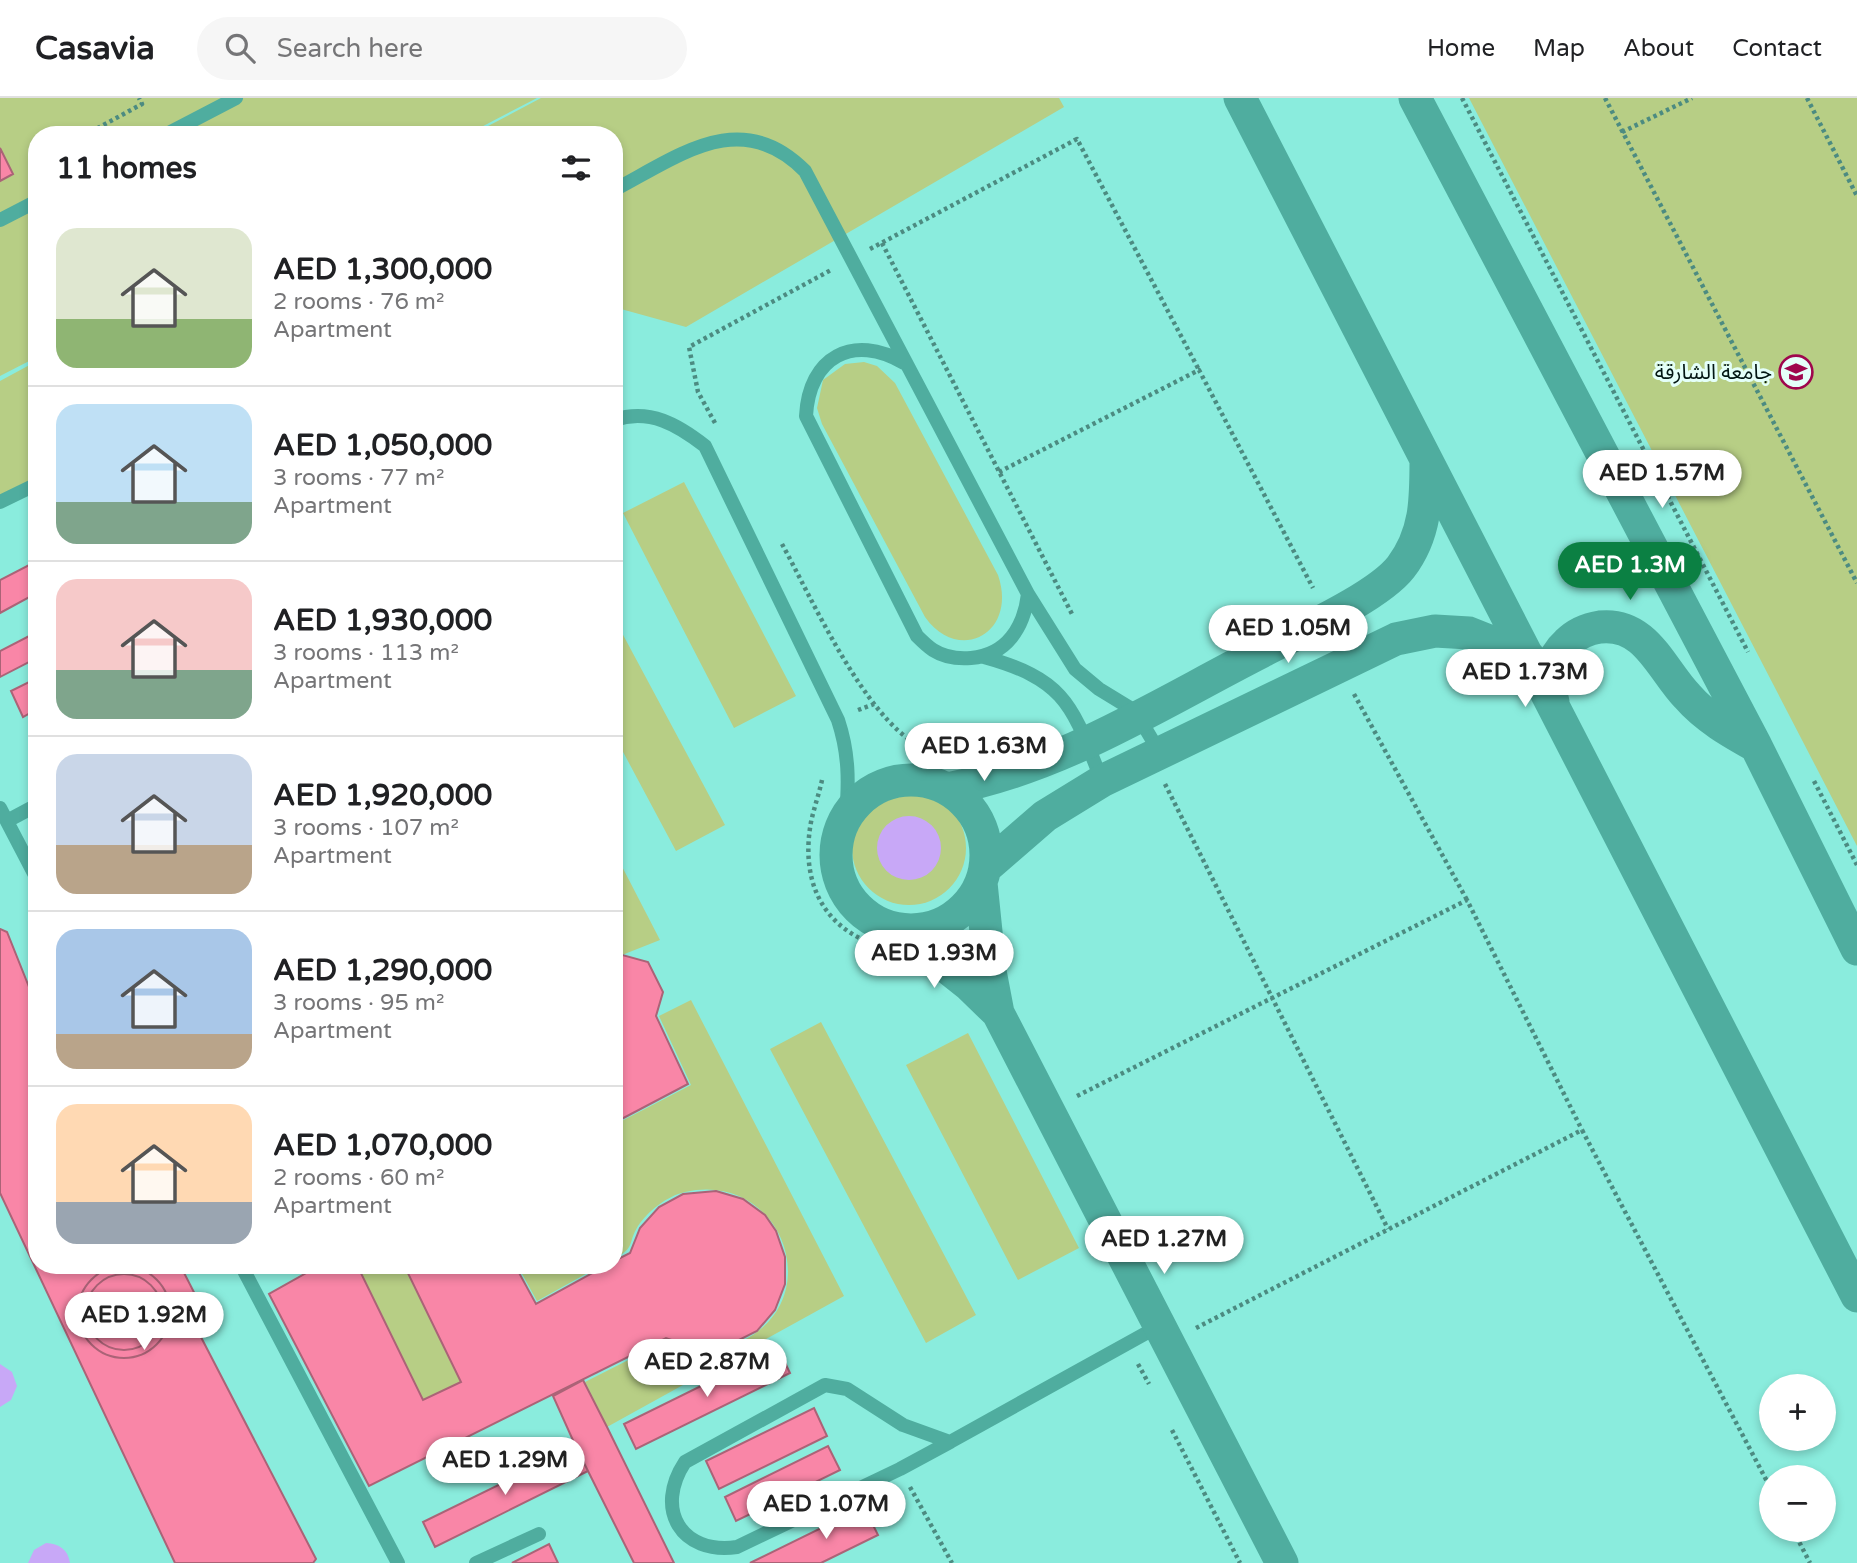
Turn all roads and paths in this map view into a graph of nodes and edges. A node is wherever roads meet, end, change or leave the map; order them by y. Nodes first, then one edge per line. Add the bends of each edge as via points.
1 (139, 98) edge
2 (236, 98) edge
3 (1240, 98) edge
4 (1415, 98) edge
5 (1462, 98) edge
6 (1605, 98) edge
7 (1692, 98) edge
8 (1807, 98) edge
9 (102, 126) edge
10 (182, 126) edge
11 (1622, 132) junction
12 (623, 186) edge
13 (1857, 196) edge
14 (28, 206) edge
15 (0, 220) edge
16 (882, 243) junction
17 (852, 259) junction
18 (904, 363) junction
19 (1199, 370) junction
20 (623, 418) edge
21 (718, 427) dead end
22 (1426, 455) junction
23 (999, 472) junction
24 (28, 488) edge
25 (0, 502) edge
26 (776, 534) dead end
27 (1857, 583) edge
28 (1028, 594) junction
29 (1317, 596) dead end
30 (1079, 628) dead end
31 (1252, 656) junction
32 (984, 657) junction
33 (1529, 657) junction
34 (1750, 657) dead end
35 (1350, 687) dead end
36 (1275, 699) junction
37 (1554, 706) junction
38 (1140, 717) junction
39 (1087, 742) junction
40 (1756, 746) junction
41 (962, 755) dead end
42 (1161, 766) junction
43 (1813, 779) dead end
44 (1102, 781) junction
45 (947, 789) junction
46 (28, 807) edge
47 (3, 814) edge
48 (846, 815) junction
49 (28, 858) edge
50 (1857, 865) edge
51 (983, 875) junction
52 (1467, 900) junction
53 (901, 931) junction
54 (1857, 949) edge
55 (1274, 997) junction
56 (998, 1013) junction
57 (1070, 1100) dead end
58 (1582, 1130) junction
59 (1388, 1229) junction
60 (246, 1274) edge
61 (1857, 1296) edge
62 (1173, 1329) junction
63 (1127, 1344) junction
64 (1155, 1396) dead end
65 (1167, 1420) dead end
66 (950, 1442) junction
67 (1759, 1466) edge
68 (900, 1469) junction
69 (539, 1534) dead end
70 (1799, 1542) edge
71 (398, 1563) edge
72 (476, 1563) edge
73 (953, 1563) edge
74 (1240, 1563) edge
75 (1282, 1563) edge
76 (1810, 1563) edge

1 - 9 path via 142,104
2 - 10 lane
3 - 22 street
4 - 40 street
5 - 34 path
6 - 11 path
7 - 11 path
8 - 13 path
11 - 27 path
12 - 17 lane via 712,141 761,142 793,158 805,171
14 - 15 lane
16 - 17 path
16 - 19 path via 1077,139
16 - 23 path
17 - 18 lane
17 - 21 path via 689,348 698,392
18 - 28 lane
18 - 32 lane via 886,352 846,352 814,377 806,416 916,636 935,652 959,659
19 - 23 path
19 - 29 path
20 - 48 lane via 641,415 663,419 705,446 838,720 847,756
22 - 31 street via 1426,508 1419,536 1400,568 1364,596
22 - 33 street
23 - 30 path
24 - 25 lane
26 - 41 path via 861,687 888,723 919,746
28 - 32 lane via 1026,614 1016,633
28 - 38 lane via 1074,669
31 - 36 street
31 - 38 street
32 - 39 lane via 1022,670 1056,690
33 - 36 street via 1469,633 1435,631 1396,639
33 - 37 street
35 - 52 path
36 - 42 street
37 - 40 street via 1549,674 1564,645 1591,628 1621,628 1646,643 1678,687 1706,715
37 - 61 street
38 - 39 street
38 - 42 lane
39 - 44 lane
39 - 45 street via 1012,774
40 - 54 street
42 - 44 street
42 - 55 path
43 - 50 path
44 - 51 street via 1045,816
45 - 48 street via 920,780 891,782 866,794
45 - 51 street via 979,821 986,844
46 - 47 lane
47 - 49 lane
48 - 53 street via 837,838 835,864 842,888 856,909 877,924
51 - 53 street via 968,904 949,920 926,930
51 - 56 street
52 - 55 path
52 - 58 path
53 - 56 street
55 - 57 path
55 - 59 path
56 - 62 street
58 - 59 path
58 - 67 path
59 - 62 path
60 - 71 lane
62 - 63 lane
62 - 75 street
63 - 64 path
63 - 66 lane
65 - 74 path
66 - 68 lane
66 - 68 lane via 903,1425 847,1389 825,1385 685,1462 674,1478 673,1517 699,1545 718,1550 737,1547
68 - 73 path
69 - 72 lane
70 - 76 path

